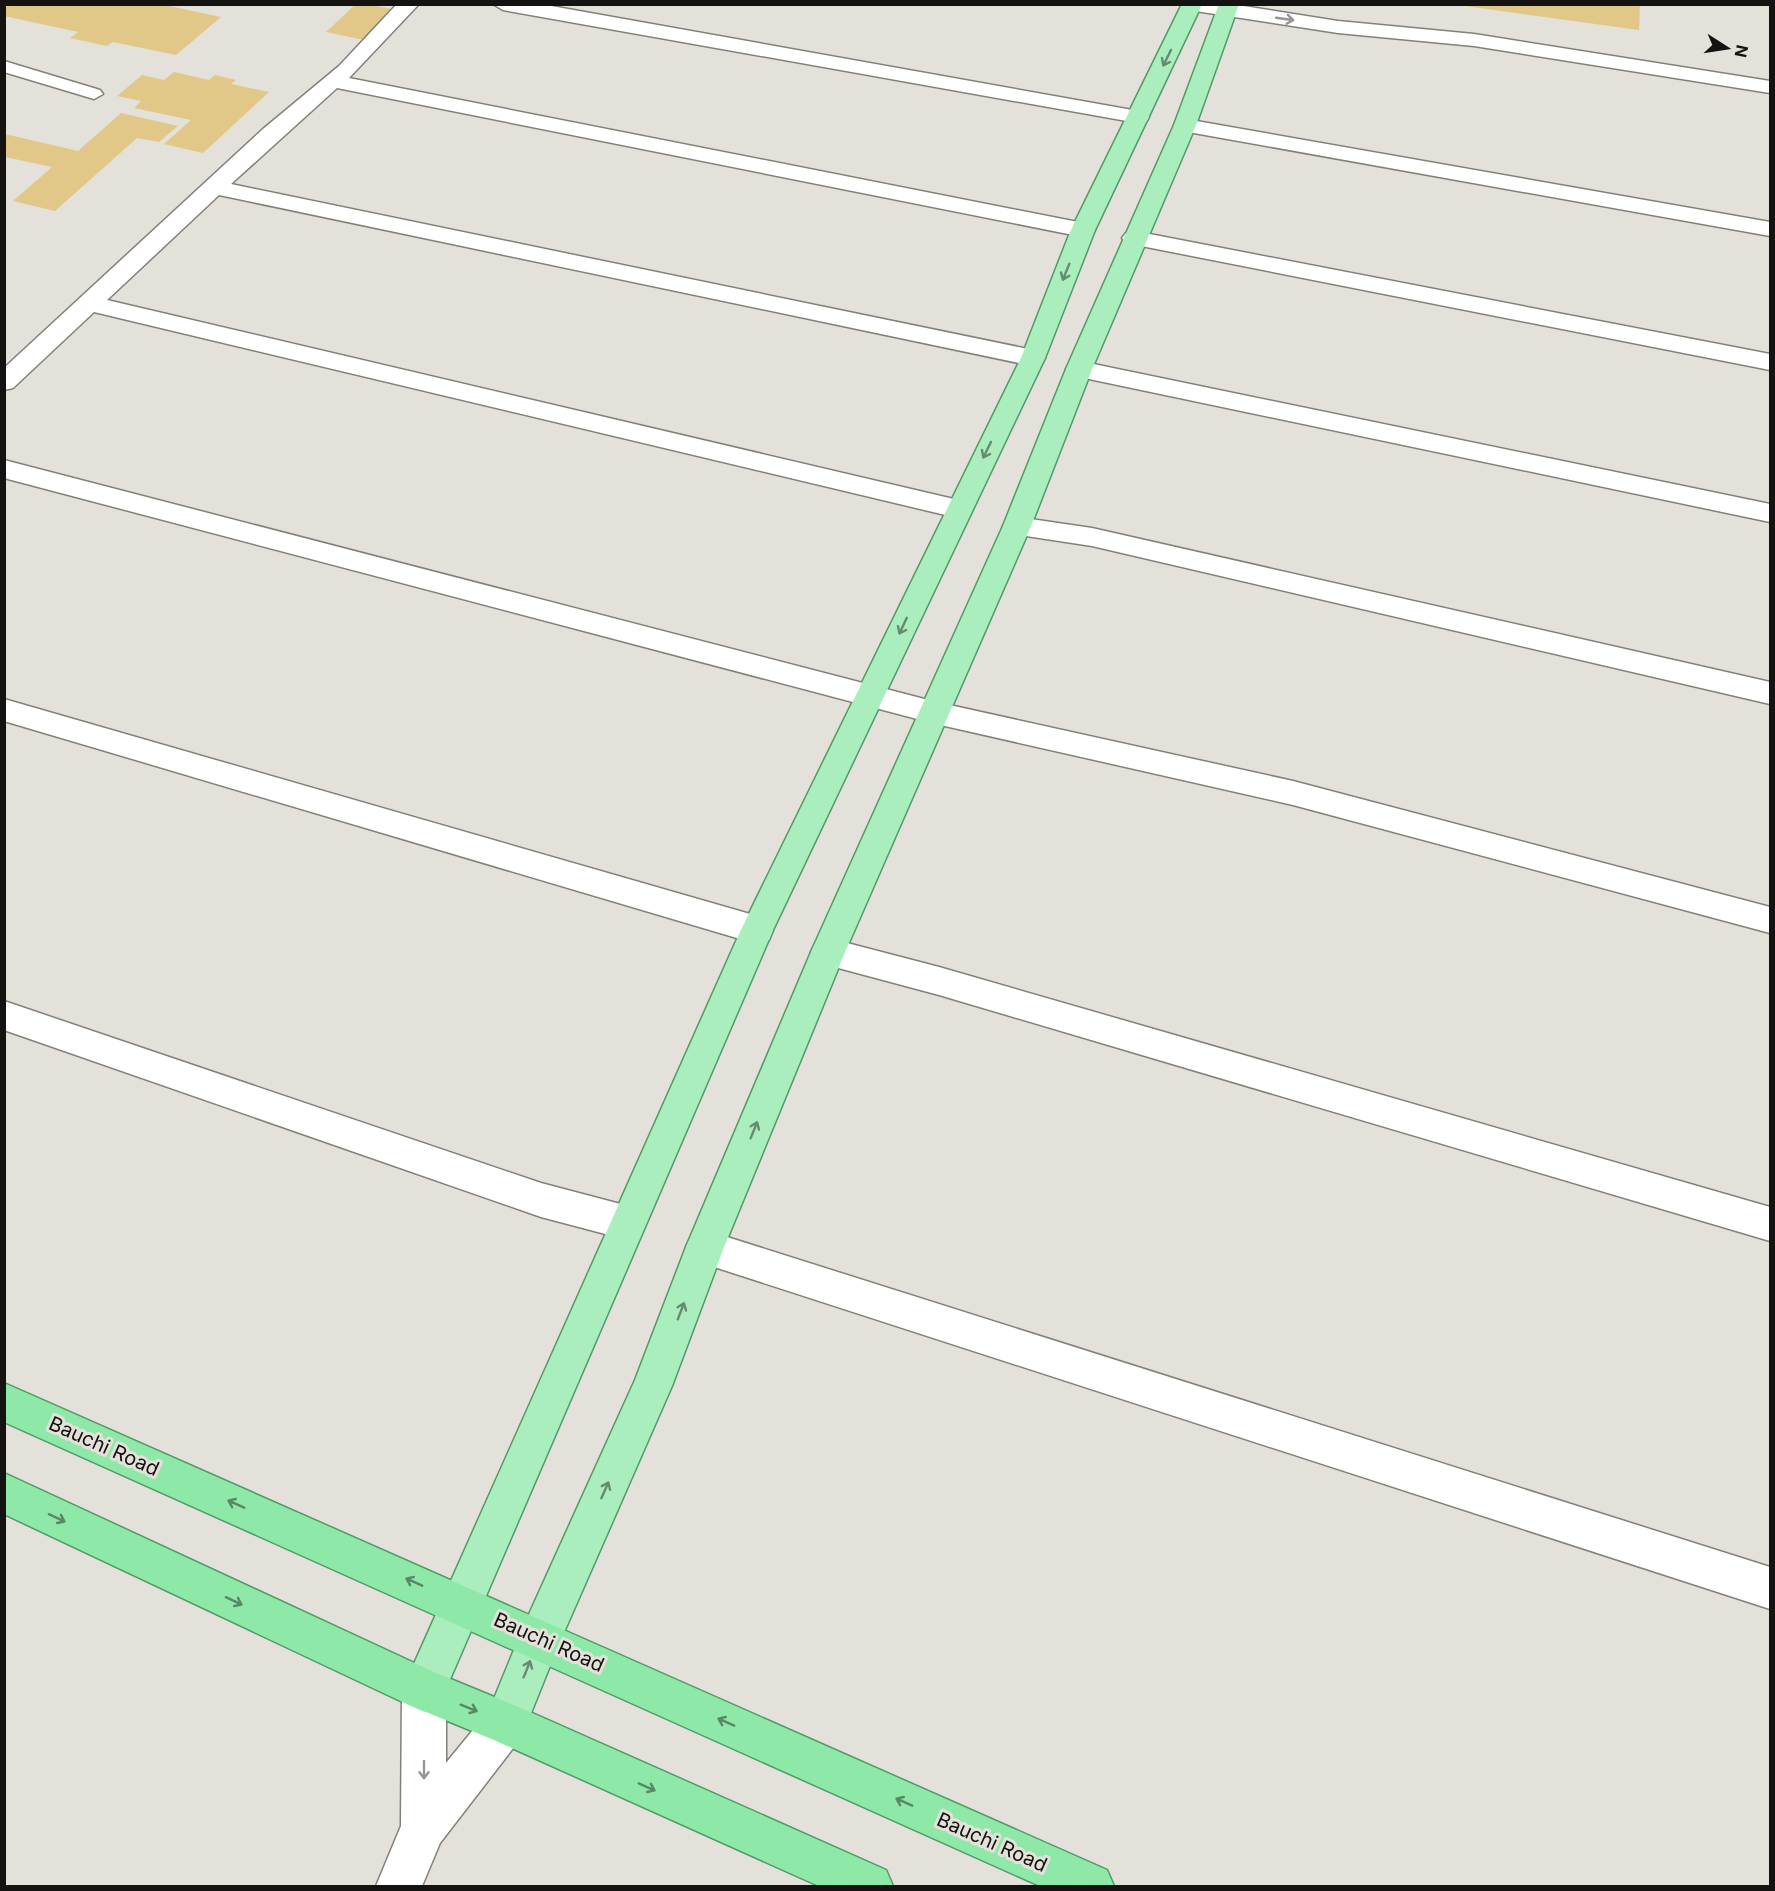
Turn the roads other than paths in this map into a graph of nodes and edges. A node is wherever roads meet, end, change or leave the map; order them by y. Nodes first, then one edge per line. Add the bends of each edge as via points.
1 (409, 4) edge
2 (503, 4) edge
3 (1297, 4) edge
4 (1191, 5) edge
5 (1228, 7) edge
6 (1474, 40) junction
7 (4, 66) edge
8 (333, 81) junction
9 (1770, 87) edge
10 (94, 94) dead end
11 (1138, 117) junction
12 (1185, 125) junction
13 (214, 187) junction
14 (1770, 229) edge
15 (1083, 230) junction
16 (1134, 238) junction
17 (89, 303) junction
18 (1032, 357) junction
19 (1770, 362) edge
20 (1079, 369) junction
21 (4, 382) edge
22 (4, 469) edge
23 (958, 509) junction
24 (1770, 513) edge
25 (1017, 526) junction
26 (1770, 693) edge
27 (870, 696) junction
28 (4, 710) edge
29 (936, 713) junction
30 (1770, 920) edge
31 (757, 930) junction
32 (828, 952) junction
33 (4, 1015) edge
34 (628, 1223) junction
35 (1770, 1224) edge
36 (705, 1247) junction
37 (4, 1402) edge
38 (4, 1493) edge
39 (1770, 1588) edge
40 (463, 1604) junction
41 (540, 1638) junction
42 (424, 1690) junction
43 (506, 1723) junction
44 (424, 1827) junction
45 (399, 1887) edge
46 (870, 1887) edge
47 (1091, 1887) edge

1 - 8 street
2 - 11 street
3 - 6 street
4 - 5 street
4 -> 11 main road
5 -> 6 street via 1338,27
5 - 12 main road
6 - 9 street
7 - 10 lane
8 - 13 street
8 - 15 street
11 - 15 main road
12 - 14 street
12 - 16 main road
13 - 17 street
13 - 18 street
15 -> 18 main road
16 - 19 street
16 - 20 main road
17 - 21 street
17 - 23 street
18 -> 23 main road
20 - 24 street
20 - 25 main road
22 - 27 street
23 -> 27 main road
25 - 26 street via 1103,540
25 - 29 main road
27 - 29 street
27 - 31 main road
28 - 31 street
29 - 30 street via 1293,793
29 - 32 main road
31 - 34 main road
32 - 35 street via 950,984
36 -> 32 main road
33 - 34 street via 541,1200
34 - 40 main road
36 - 39 street
41 -> 36 main road via 652,1386
40 -> 37 highway, Bauchi Road
38 -> 42 highway
40 - 41 highway, Bauchi Road
40 - 42 main road
43 -> 41 main road
47 -> 41 highway, Bauchi Road
42 -> 43 highway
42 -> 44 street
43 - 44 street
43 -> 46 highway
44 - 45 street

